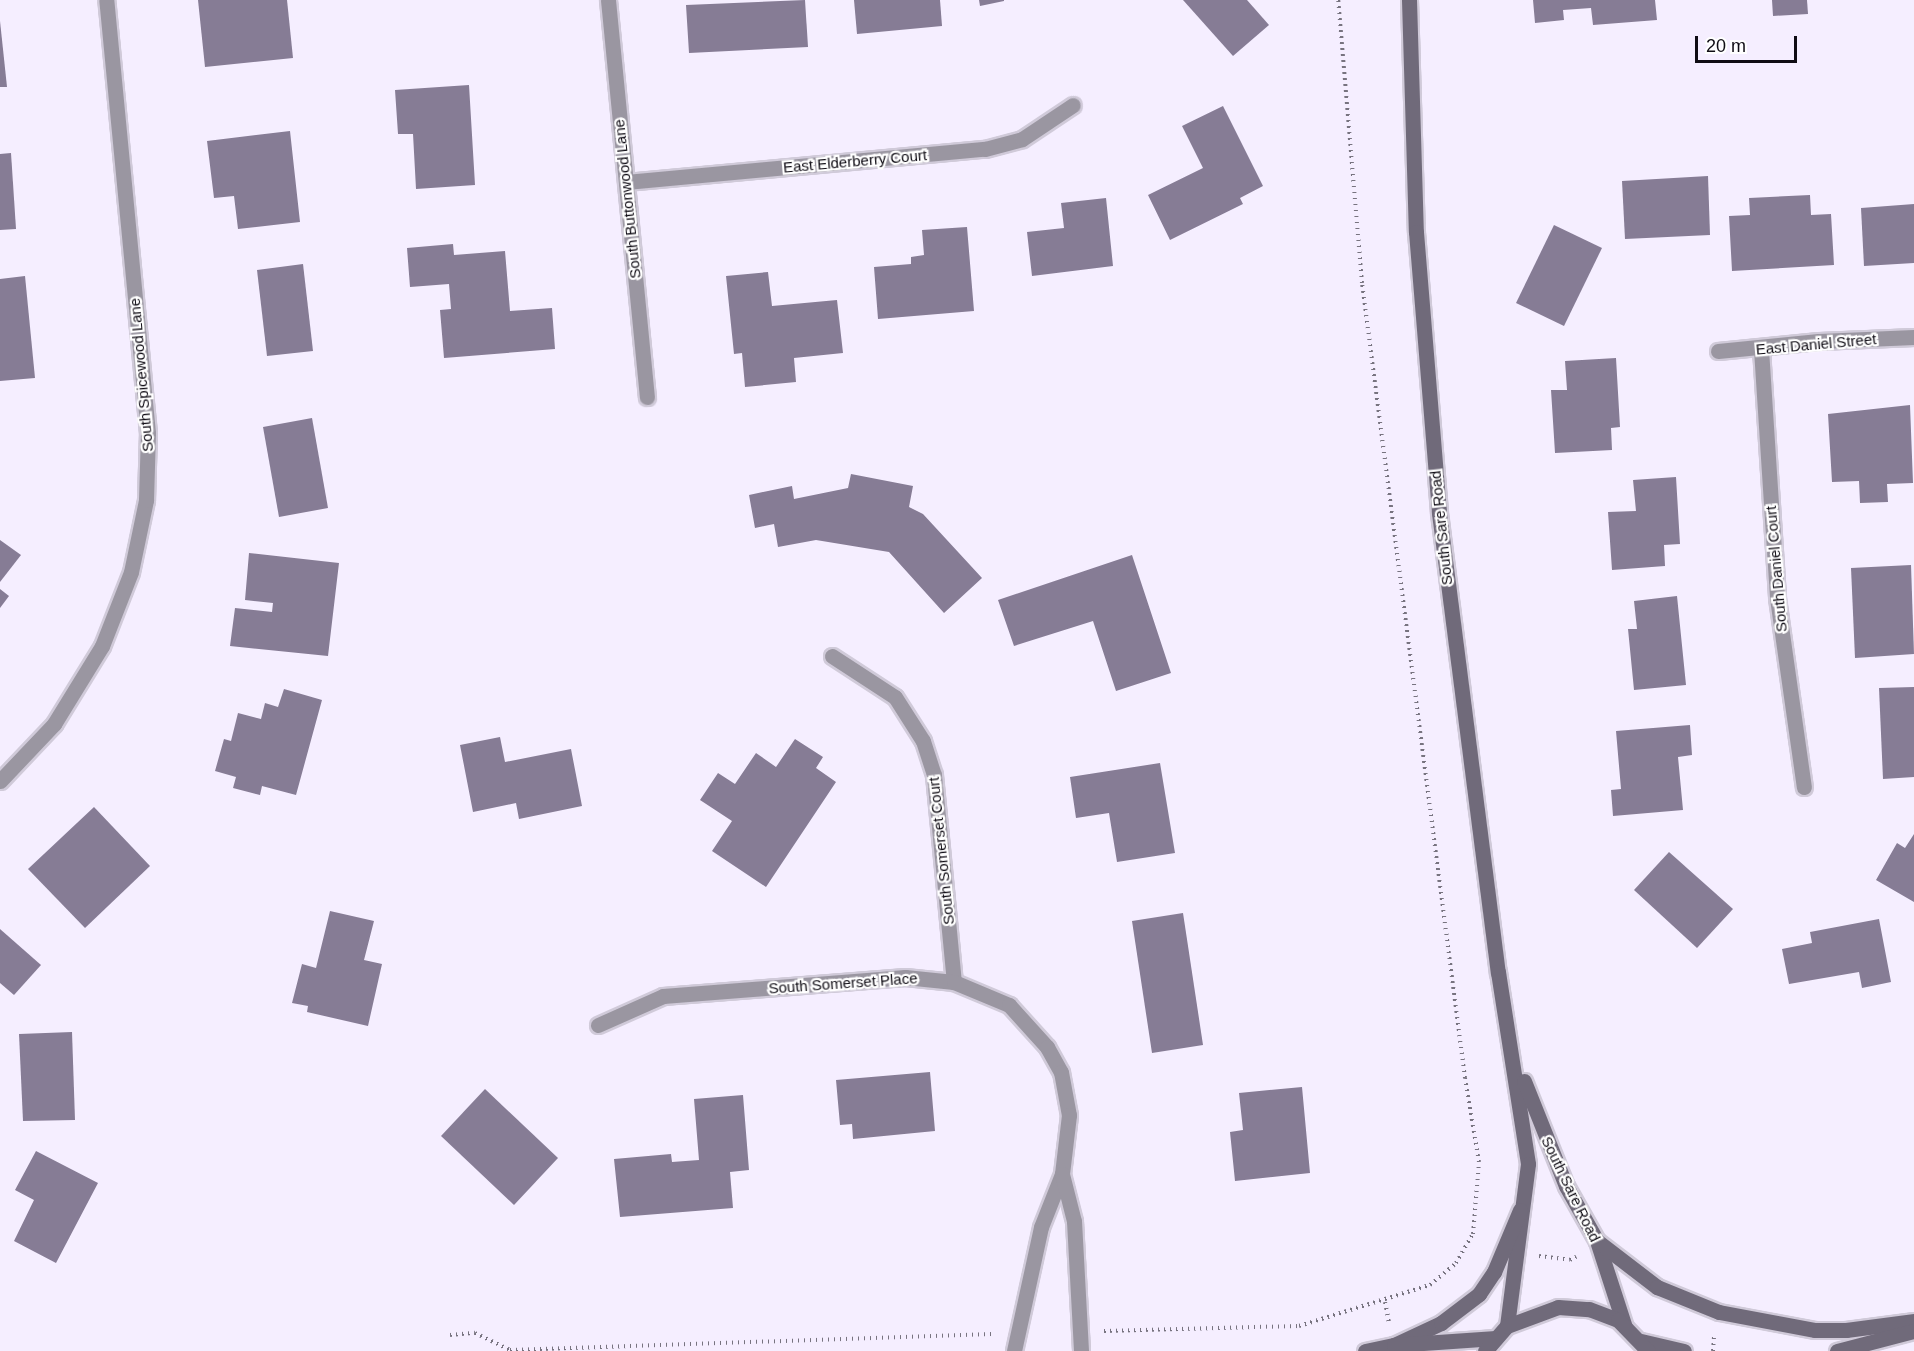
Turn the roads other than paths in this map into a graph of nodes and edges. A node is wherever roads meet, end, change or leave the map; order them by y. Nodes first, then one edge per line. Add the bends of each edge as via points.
1 (106, 0) edge
2 (608, 0) edge
3 (1409, 0) edge
4 (1073, 105) dead end
5 (626, 182) junction
6 (1914, 337) edge
7 (1761, 349) junction
8 (1718, 351) dead end
9 (647, 397) dead end
10 (832, 656) dead end
11 (0, 781) edge
12 (1804, 787) dead end
13 (954, 982) junction
14 (598, 1025) dead end
15 (1514, 1053) junction
16 (1062, 1174) junction
17 (1526, 1187) junction
18 (1597, 1241) junction
19 (1914, 1320) edge
20 (1507, 1326) junction
21 (1625, 1327) junction
22 (1909, 1333) edge
23 (1496, 1338) junction
24 (1394, 1345) junction
25 (1645, 1346) edge
26 (1014, 1351) edge
27 (1081, 1351) edge
28 (1365, 1351) edge
29 (1485, 1351) edge
30 (1684, 1351) edge
31 (1837, 1351) edge
32 (1866, 1351) edge

1 - 11 street, South Spicewood Lane via 148,433 146,500 120,608 97,656 54,724
2 - 5 street, South Buttonwood Lane
3 - 15 main road, South Sare Road via 1416,232 1439,513 1498,972
4 - 5 street, East Elderberry Court via 1022,139 985,149
5 - 9 street, South Buttonwood Lane
6 - 7 street, East Daniel Street via 1819,341
7 - 8 street, East Daniel Street
7 - 12 street, South Daniel Court via 1777,598
10 - 13 street, South Somerset Court via 895,697 923,741 934,775
13 - 14 street, South Somerset Place via 905,977 663,996
13 - 16 street, South Somerset Place via 1009,1005 1047,1047 1060,1072 1069,1115
15 - 17 main road, South Sare Road via 1528,1164
15 - 18 main road, South Sare Road via 1552,1154
16 - 26 street, South Somerset Place via 1041,1227
16 - 27 street, South Somerset Place via 1074,1221
17 - 20 main road, South Sare Road
17 - 24 main road via 1494,1272 1479,1294 1441,1323
18 - 19 main road via 1657,1287 1719,1312 1815,1330 1846,1330
18 - 21 main road, South Sare Road
20 - 21 main road via 1558,1307 1589,1309
20 - 23 main road
21 - 25 main road
22 - 31 main road
22 - 32 main road
23 - 24 main road
23 - 29 main road
24 - 28 main road
25 - 30 main road

